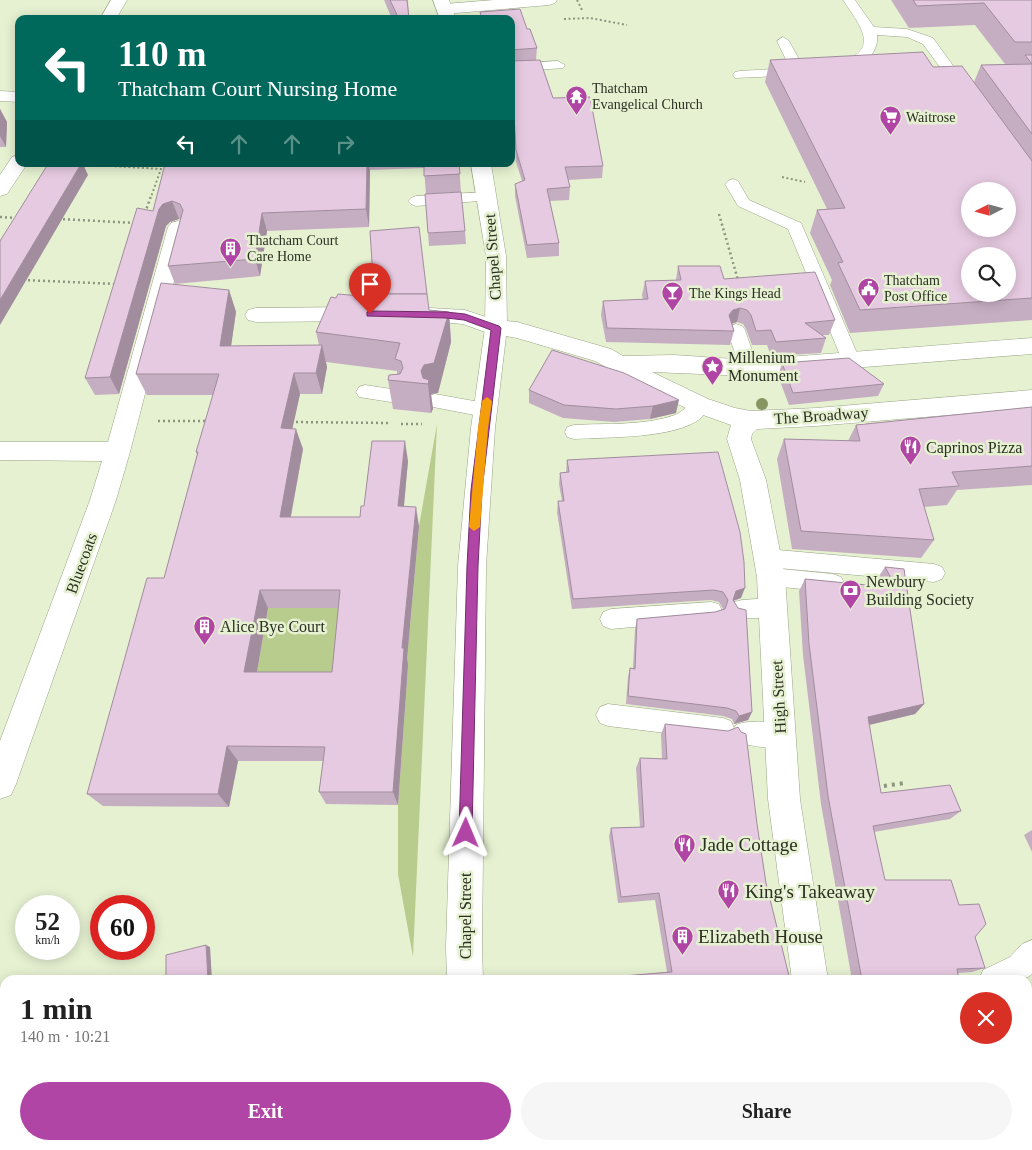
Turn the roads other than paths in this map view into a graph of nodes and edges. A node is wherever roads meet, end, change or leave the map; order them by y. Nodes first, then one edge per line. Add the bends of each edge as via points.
1 (119, 0) edge
2 (522, 0) edge
3 (538, 0) edge
4 (549, 0) edge
5 (849, 0) edge
6 (445, 9) edge
7 (110, 15) edge
8 (870, 31) junction
9 (783, 41) dead end
10 (558, 65) dead end
11 (932, 66) edge
12 (515, 68) edge
13 (826, 69) edge
14 (950, 70) junction
15 (740, 75) dead end
16 (0, 96) edge
17 (15, 97) edge
18 (972, 101) edge
19 (16, 167) edge
20 (482, 167) edge
21 (733, 184) dead end
22 (0, 190) edge
23 (487, 197) junction
24 (416, 201) dead end
25 (178, 227) edge
26 (256, 315) dead end
27 (496, 328) junction
28 (736, 330) edge
29 (1032, 346) edge
30 (851, 360) junction
31 (621, 364) junction
32 (749, 368) junction
33 (365, 392) dead end
34 (397, 396) edge
35 (1032, 399) edge
36 (435, 401) edge
37 (700, 404) junction
38 (485, 410) junction
39 (751, 420) junction
40 (574, 432) dead end
41 (0, 451) edge
42 (118, 452) junction
43 (769, 567) junction
44 (934, 573) dead end
45 (870, 587) edge
46 (773, 607) junction
47 (742, 609) edge
48 (710, 611) edge
49 (611, 619) dead end
50 (608, 715) dead end
51 (780, 736) junction
52 (0, 784) edge
53 (1032, 954) edge
54 (465, 975) edge
55 (809, 975) edge
56 (1003, 975) edge

1 - 7 street
2 - 3 street
3 - 4 street
3 - 6 street
5 - 8 lane
8 - 13 lane via 873,54
8 - 14 lane via 906,32 922,37
9 - 15 lane via 804,71
10 - 12 lane
11 - 14 lane
14 - 18 lane
16 - 17 street
19 - 22 street
20 - 23 street, Chapel Street
21 - 30 lane via 742,203 795,226
23 - 24 lane
23 - 27 street, Chapel Street via 496,256
25 - 42 street, Bluecoats
26 - 27 street, The Broadway via 446,315 465,317
27 - 31 street, The Broadway via 547,338 603,355
27 - 38 street, Chapel Street
28 - 32 lane
29 - 30 street, The Broadway
30 - 32 street, The Broadway
31 - 32 street, The Broadway
31 - 37 street, The Broadway
33 - 34 lane
35 - 39 street, The Broadway
36 - 38 lane
37 - 39 street, The Broadway via 733,417
37 - 40 lane via 694,414 677,421 654,426
38 - 54 street, Chapel Street via 472,566
39 - 43 street, High Street via 741,430 739,439 753,480
41 - 42 street
42 - 52 street, Bluecoats
43 - 44 lane
43 - 45 lane
43 - 46 street, High Street
46 - 47 lane
46 - 51 street, High Street
48 - 49 lane
50 - 51 lane
51 - 55 street, High Street via 784,799
53 - 56 lane via 1020,967

